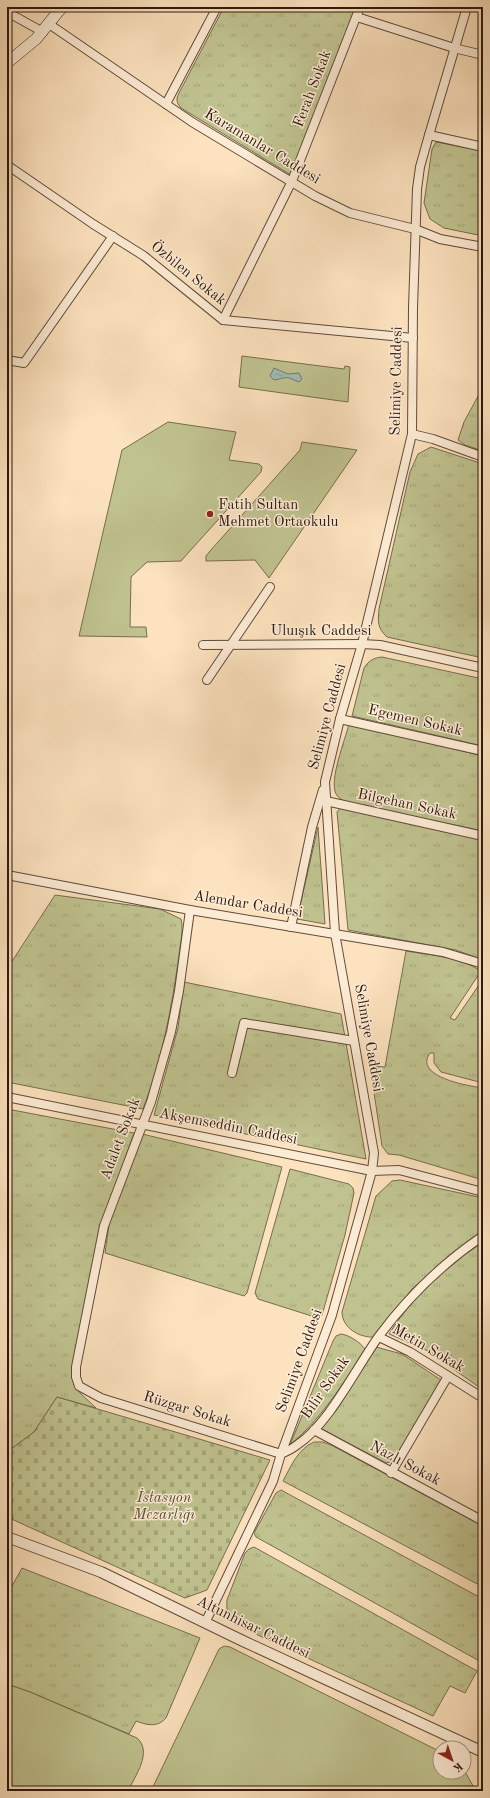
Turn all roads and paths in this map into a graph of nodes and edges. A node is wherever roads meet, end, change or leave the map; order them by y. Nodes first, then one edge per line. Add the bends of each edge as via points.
1 (62, 7) edge
2 (217, 7) edge
3 (360, 7) edge
4 (467, 7) edge
5 (7, 12) edge
6 (357, 17) junction
7 (46, 28) junction
8 (454, 48) junction
9 (483, 55) edge
10 (7, 63) edge
11 (166, 104) junction
12 (429, 135) junction
13 (483, 147) edge
14 (7, 165) edge
15 (292, 181) junction
16 (415, 230) junction
17 (113, 236) junction
18 (483, 247) edge
19 (223, 320) junction
20 (412, 338) junction
21 (7, 360) edge
22 (412, 434) junction
23 (483, 457) edge
24 (270, 587) dead end
25 (362, 644) junction
26 (230, 645) junction
27 (204, 646) dead end
28 (483, 668) edge
29 (207, 680) dead end
30 (340, 719) junction
31 (483, 751) edge
32 (325, 782) junction
33 (326, 801) junction
34 (483, 836) edge
35 (7, 875) edge
36 (190, 910) junction
37 (291, 927) junction
38 (335, 933) junction
39 (483, 964) edge
40 (354, 1041) junction
41 (232, 1073) dead end
42 (7, 1097) edge
43 (142, 1124) junction
44 (372, 1171) junction
45 (483, 1192) edge
46 (483, 1236) edge
47 (379, 1337) junction
48 (448, 1376) junction
49 (86, 1390) joint
50 (483, 1398) edge
51 (314, 1430) junction
52 (281, 1454) junction
53 (391, 1472) junction
54 (483, 1521) edge
55 (7, 1537) edge
56 (206, 1621) junction
57 (483, 1752) edge

1 - 7 main road
2 - 11 street
3 - 6 street, Ferah Sokak
4 - 8 street, Selimiye Caddesi
5 - 7 street, Karamanlar Caddesi
6 - 8 street
6 - 15 street, Ferah Sokak
7 - 10 main road
7 - 11 street, Karamanlar Caddesi
8 - 9 street
8 - 12 street, Selimiye Caddesi
11 - 15 street, Karamanlar Caddesi
12 - 13 street
12 - 16 street, Selimiye Caddesi via 420,167
14 - 17 street, Özbilen Sokak
15 - 16 street, Karamanlar Caddesi via 315,196 350,213
15 - 19 street, Ferah Sokak
16 - 18 street, Karamanlar Caddesi via 440,239
16 - 20 street, Selimiye Caddesi
17 - 19 street, Özbilen Sokak via 144,256
17 - 21 street via 24,363
19 - 20 street, Özbilen Sokak
20 - 22 street, Selimiye Caddesi
22 - 23 street
22 - 25 street, Selimiye Caddesi
24 - 26 street
25 - 26 street, Uluışık Caddesi
25 - 28 street, Uluışık Caddesi via 380,645
25 - 30 street, Selimiye Caddesi
26 - 27 street, Uluışık Caddesi
26 - 29 street
30 - 31 street, Egemen Sokak
30 - 32 street, Selimiye Caddesi
32 - 33 street, Selimiye Caddesi
32 - 37 street via 312,827
33 - 34 street, Bilgehan Sokak
33 - 38 street, Selimiye Caddesi
35 - 36 street, Alemdar Caddesi
36 - 37 street, Alemdar Caddesi
36 - 43 street, Adalet Sokak via 171,1032 160,1074
37 - 38 street, Alemdar Caddesi
38 - 39 street, Alemdar Caddesi via 443,952
38 - 40 street, Selimiye Caddesi
40 - 41 street via 244,1023
40 - 44 street, Selimiye Caddesi via 374,1153
42 - 43 street, Akşemseddin Caddesi
43 - 44 street, Akşemseddin Caddesi
43 - 49 street, Adalet Sokak via 104,1226 76,1367 79,1386
44 - 45 street, Akşemseddin Caddesi via 399,1170
44 - 52 street, Selimiye Caddesi via 332,1315
46 - 47 street, Bilir Sokak via 420,1287
47 - 48 street, Metin Sokak via 410,1352
47 - 51 street, Bilir Sokak
48 - 50 street, Metin Sokak
48 - 53 street
49 - 52 street, Rüzgar Sokak via 101,1398
51 - 52 street, Bilir Sokak via 298,1445
51 - 53 street, Nazlı Sokak
52 - 56 street via 273,1481
53 - 54 street, Nazlı Sokak
55 - 56 street, Altunhisar Caddesi via 101,1572
56 - 57 street, Altunhisar Caddesi

